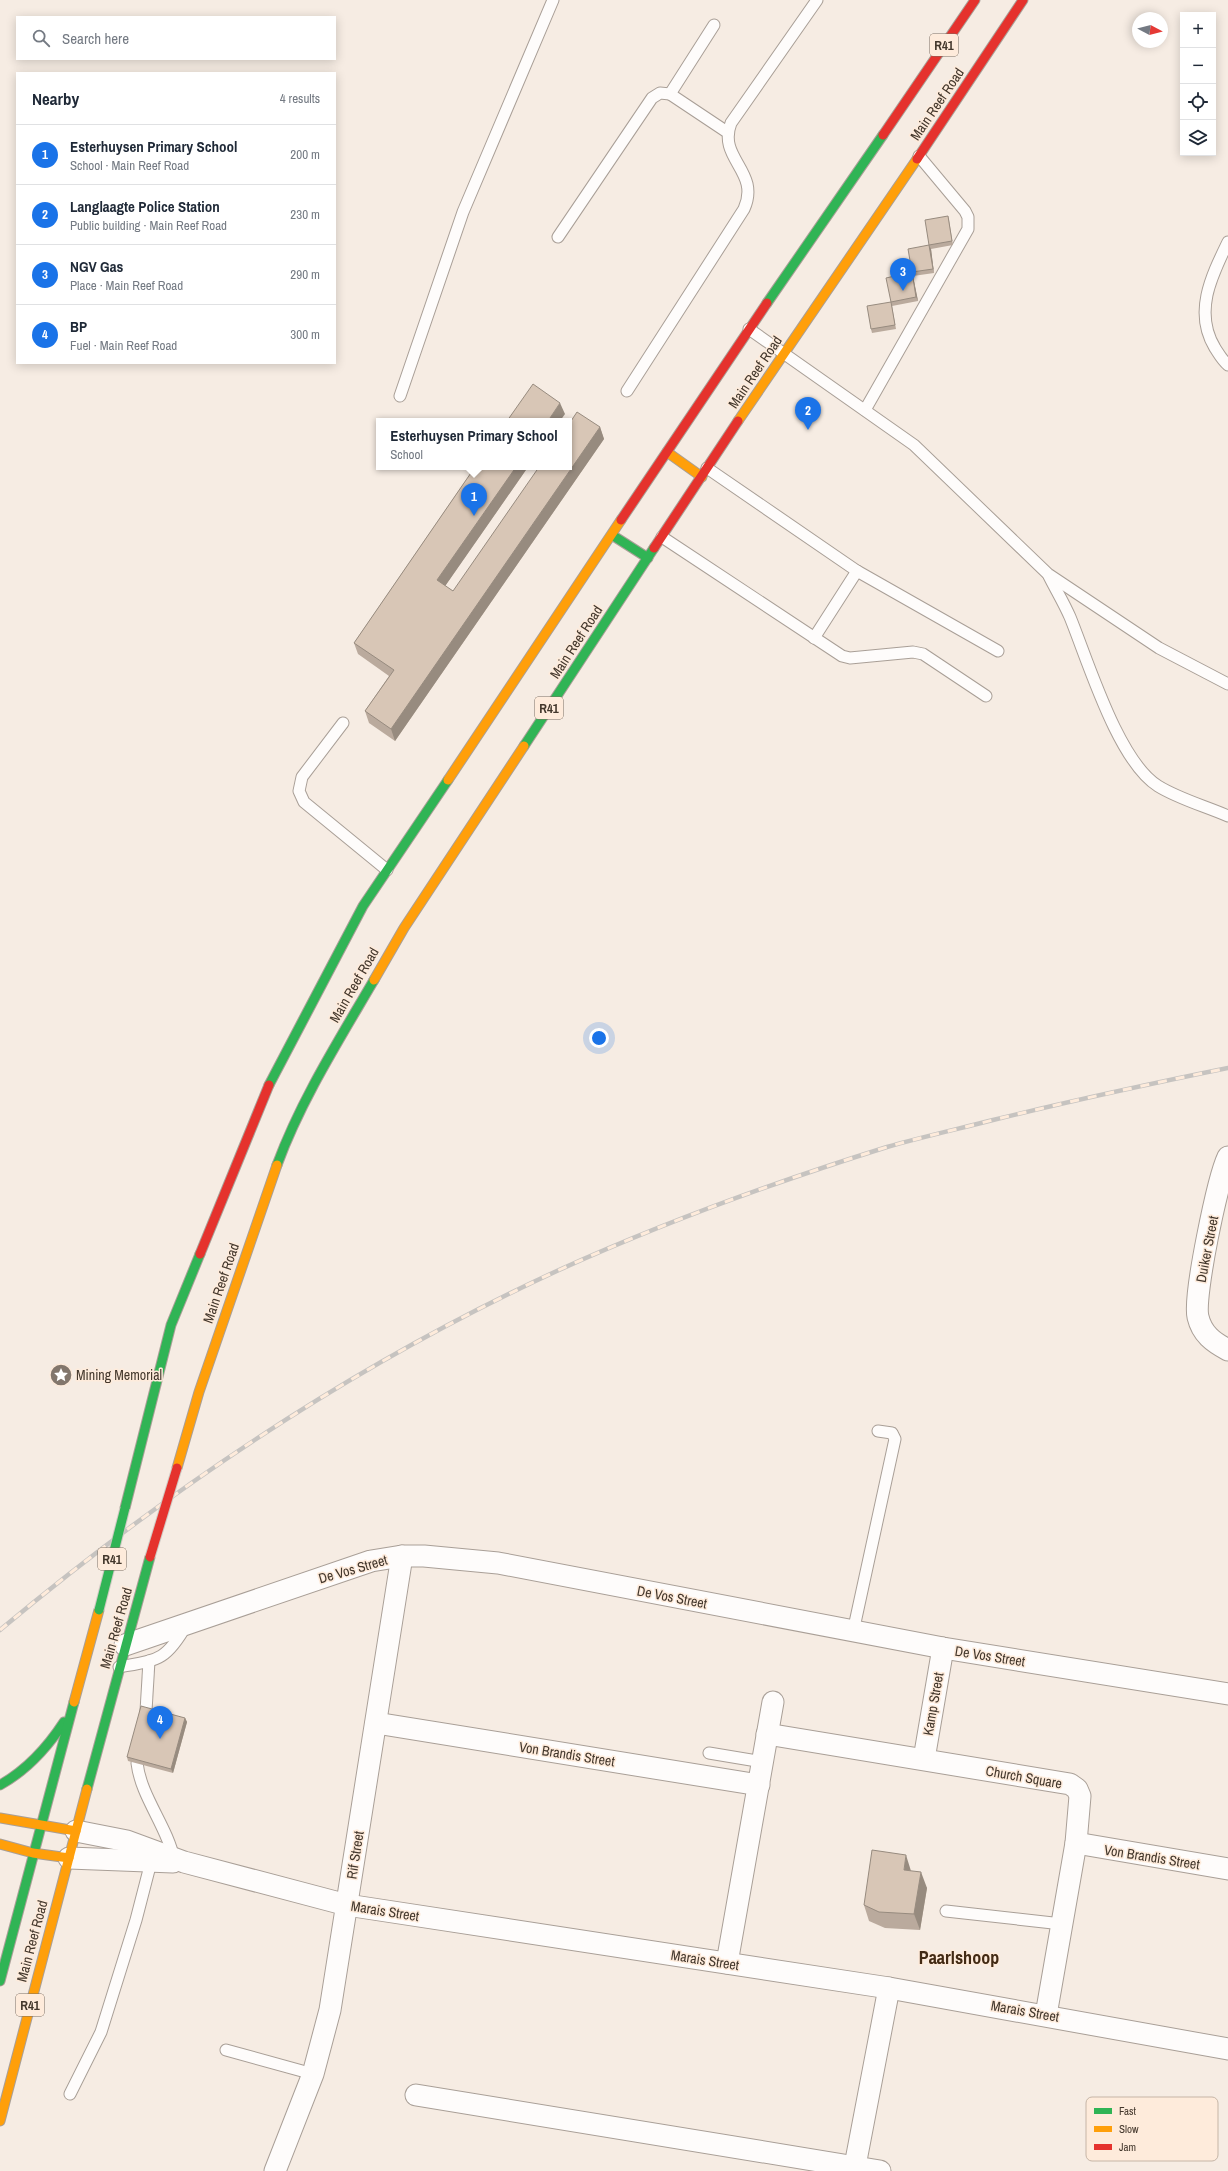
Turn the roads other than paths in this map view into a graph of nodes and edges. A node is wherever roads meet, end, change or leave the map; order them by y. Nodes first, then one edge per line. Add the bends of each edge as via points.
1 (552, 0) edge
2 (816, 0) edge
3 (975, 0) edge
4 (1023, 0) edge
5 (714, 25) dead end
6 (670, 94) junction
7 (727, 132) junction
8 (919, 156) junction
9 (558, 237) dead end
10 (1228, 242) edge
11 (749, 329) junction
12 (784, 353) junction
13 (1228, 365) edge
14 (627, 391) dead end
15 (400, 396) dead end
16 (865, 410) junction
17 (667, 452) junction
18 (705, 472) junction
19 (612, 534) junction
20 (662, 537) junction
21 (648, 558) junction
22 (857, 571) junction
23 (1048, 574) junction
24 (814, 638) junction
25 (998, 651) dead end
26 (1228, 684) edge
27 (986, 696) dead end
28 (343, 723) dead end
29 (1228, 816) edge
30 (387, 870) junction
31 (1228, 1157) edge
32 (1228, 1350) edge
33 (878, 1432) dead end
34 (402, 1556) junction
35 (187, 1624) junction
36 (853, 1632) junction
37 (125, 1645) junction
38 (943, 1648) junction
39 (149, 1661) junction
40 (119, 1667) junction
41 (1228, 1694) edge
42 (773, 1702) dead end
43 (73, 1709) junction
44 (146, 1710) edge
45 (376, 1723) junction
46 (767, 1734) junction
47 (709, 1753) dead end
48 (924, 1759) junction
49 (763, 1762) junction
50 (137, 1763) edge
51 (0, 1785) edge
52 (759, 1785) junction
53 (0, 1818) edge
54 (40, 1826) junction
55 (76, 1831) junction
56 (1076, 1843) junction
57 (0, 1844) edge
58 (34, 1853) junction
59 (69, 1858) junction
60 (177, 1861) junction
61 (151, 1862) junction
62 (1228, 1869) edge
63 (347, 1905) junction
64 (946, 1911) dead end
65 (1062, 1924) junction
66 (1, 1941) dead end
67 (727, 1963) junction
68 (2, 1972) junction
69 (0, 1981) edge
70 (889, 1988) junction
71 (1046, 2015) junction
72 (1228, 2049) edge
73 (226, 2050) dead end
74 (313, 2074) junction
75 (70, 2094) dead end
76 (416, 2095) dead end
77 (0, 2121) edge
78 (854, 2169) edge
79 (275, 2171) edge
80 (880, 2171) edge

1 - 15 lane via 463,212
2 - 7 lane
3 - 11 main road, Main Reef Road / R41
4 - 8 main road, Main Reef Road / R41
5 - 6 lane
6 - 7 lane
6 - 9 lane via 660,93 652,98
7 - 14 lane via 731,152 748,184 747,202
8 - 12 main road, Main Reef Road / R41
8 - 16 lane via 965,211 968,229
10 - 13 lane via 1211,277 1204,308 1209,338
11 - 12 lane
11 - 17 main road, Main Reef Road / R41
12 - 16 lane
12 - 18 main road, Main Reef Road / R41
16 - 23 lane via 914,444
17 - 18 main road
17 - 19 main road, Main Reef Road / R41
18 - 20 main road, Main Reef Road / R41
18 - 22 lane
19 - 21 main road
19 - 30 main road, Main Reef Road / R41
20 - 21 main road, Main Reef Road / R41
20 - 24 lane
21 - 37 main road, Main Reef Road / R41, bridge via 404,928 325,1063 286,1141 199,1392
22 - 24 lane
22 - 25 lane
23 - 26 lane via 1159,648
23 - 29 lane via 1069,616 1103,701 1126,749 1141,772 1158,786
24 - 27 lane via 842,656 850,658 913,652 923,654
28 - 30 lane via 302,777 299,791 304,802
30 - 43 main road, Main Reef Road / R41, bridge via 363,906 274,1072 171,1325
31 - 32 street, Duiker Street via 1220,1181 1198,1294 1198,1316 1203,1330 1213,1342
33 - 36 lane via 892,1434 895,1439
34 - 35 street, De Vos Street via 350,1567
34 - 36 street, De Vos Street via 439,1556 510,1565
34 - 45 street, Rif Street
35 - 37 street, De Vos Street
35 - 39 lane via 170,1651
36 - 38 street, De Vos Street
37 - 40 main road, Main Reef Road / R41
38 - 41 street, De Vos Street
38 - 48 street, Kamp Street
39 - 40 lane
39 - 44 lane
40 - 55 main road, Main Reef Road / R41
42 - 46 street
43 - 51 main road via 41,1752 18,1774
43 - 54 main road, Main Reef Road / R41
45 - 52 street, Von Brandis Street
45 - 63 street, Rif Street
46 - 48 street, Church Square
46 - 49 street
47 - 49 lane
48 - 56 street, Church Square via 1074,1786 1080,1796
49 - 52 street
50 - 60 lane via 142,1782
52 - 67 street
53 - 54 main road
54 - 55 main road
54 - 58 main road, Main Reef Road / R41
55 - 59 main road, Main Reef Road / R41
55 - 60 street, Marais Street via 127,1841
56 - 62 street, Von Brandis Street
56 - 65 street, Church Square
57 - 58 main road
58 - 59 main road
58 - 68 main road, Main Reef Road / R41
59 - 61 street, Marais Street
59 - 77 main road, Main Reef Road / R41
60 - 61 street, Marais Street
60 - 63 street, Marais Street
61 - 75 lane via 101,2032
63 - 67 street, Marais Street
63 - 74 street, Rif Street via 330,2010
64 - 65 lane
65 - 71 street, Church Square
66 - 68 main road
67 - 70 street, Marais Street
68 - 69 main road, Main Reef Road / R41
70 - 71 street, Marais Street
70 - 78 street
71 - 72 street, Marais Street
73 - 74 lane
74 - 79 street, Rif Street
76 - 78 street
78 - 80 street

